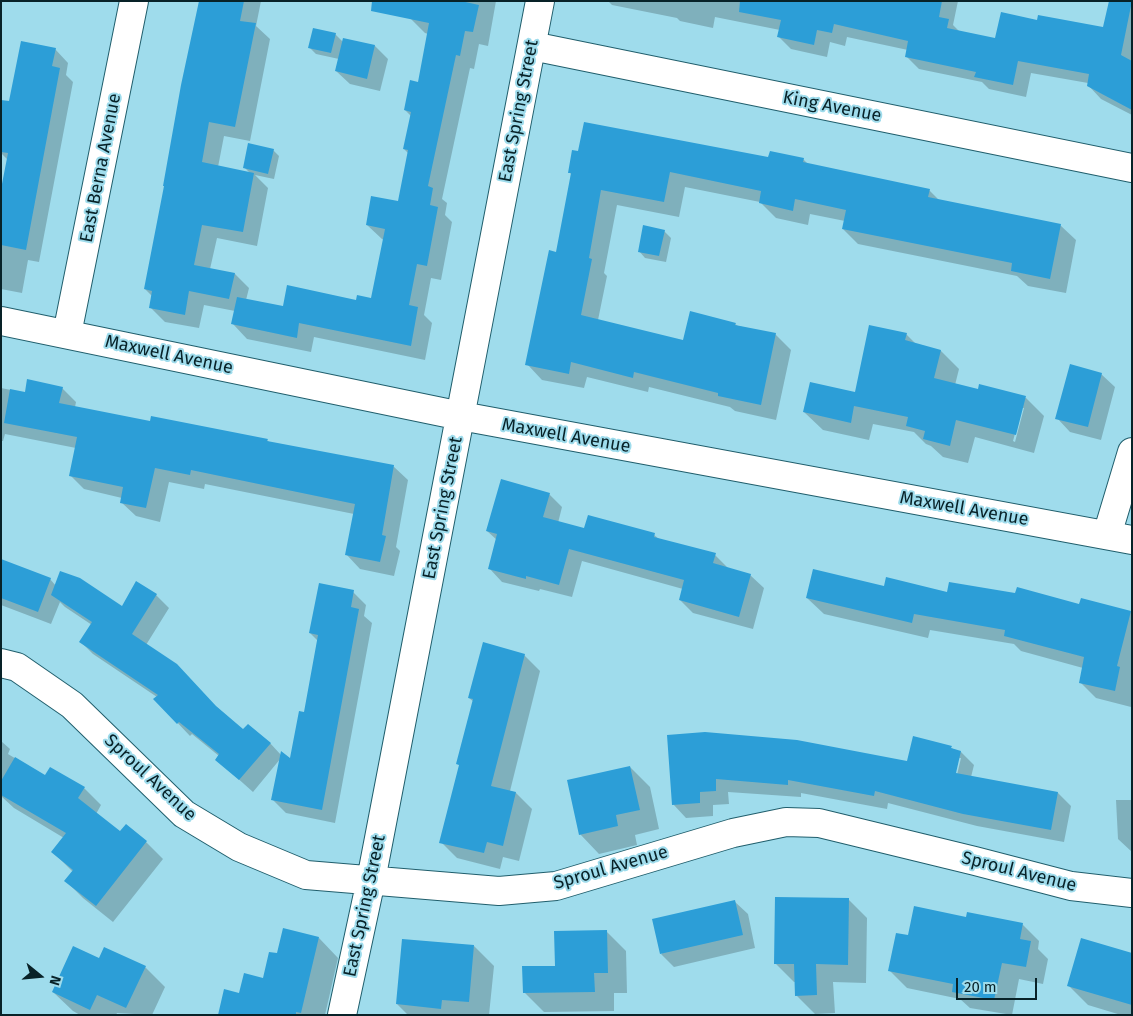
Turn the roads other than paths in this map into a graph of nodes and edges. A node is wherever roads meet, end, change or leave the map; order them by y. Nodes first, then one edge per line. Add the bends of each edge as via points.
1 (134, 1) edge
2 (540, 1) edge
3 (532, 46) junction
4 (1132, 168) edge
5 (1, 321) edge
6 (67, 334) junction
7 (460, 416) junction
8 (1132, 452) edge
9 (1119, 538) edge
10 (1, 663) edge
11 (371, 880) junction
12 (1132, 893) edge
13 (342, 1015) edge

1 - 6 street, East Berna Avenue
2 - 3 street, East Spring Street
3 - 4 street, King Avenue
3 - 7 street, East Spring Street
5 - 6 street, Maxwell Avenue
6 - 7 street, Maxwell Avenue
7 - 9 street, Maxwell Avenue
7 - 11 street, East Spring Street
8 - 9 street
10 - 11 street, Sproul Avenue via 17,667 72,705 184,814 239,847 306,875
11 - 12 street, Sproul Avenue via 499,890 556,886 733,833 786,822 819,823 1071,886
11 - 13 street, East Spring Street

